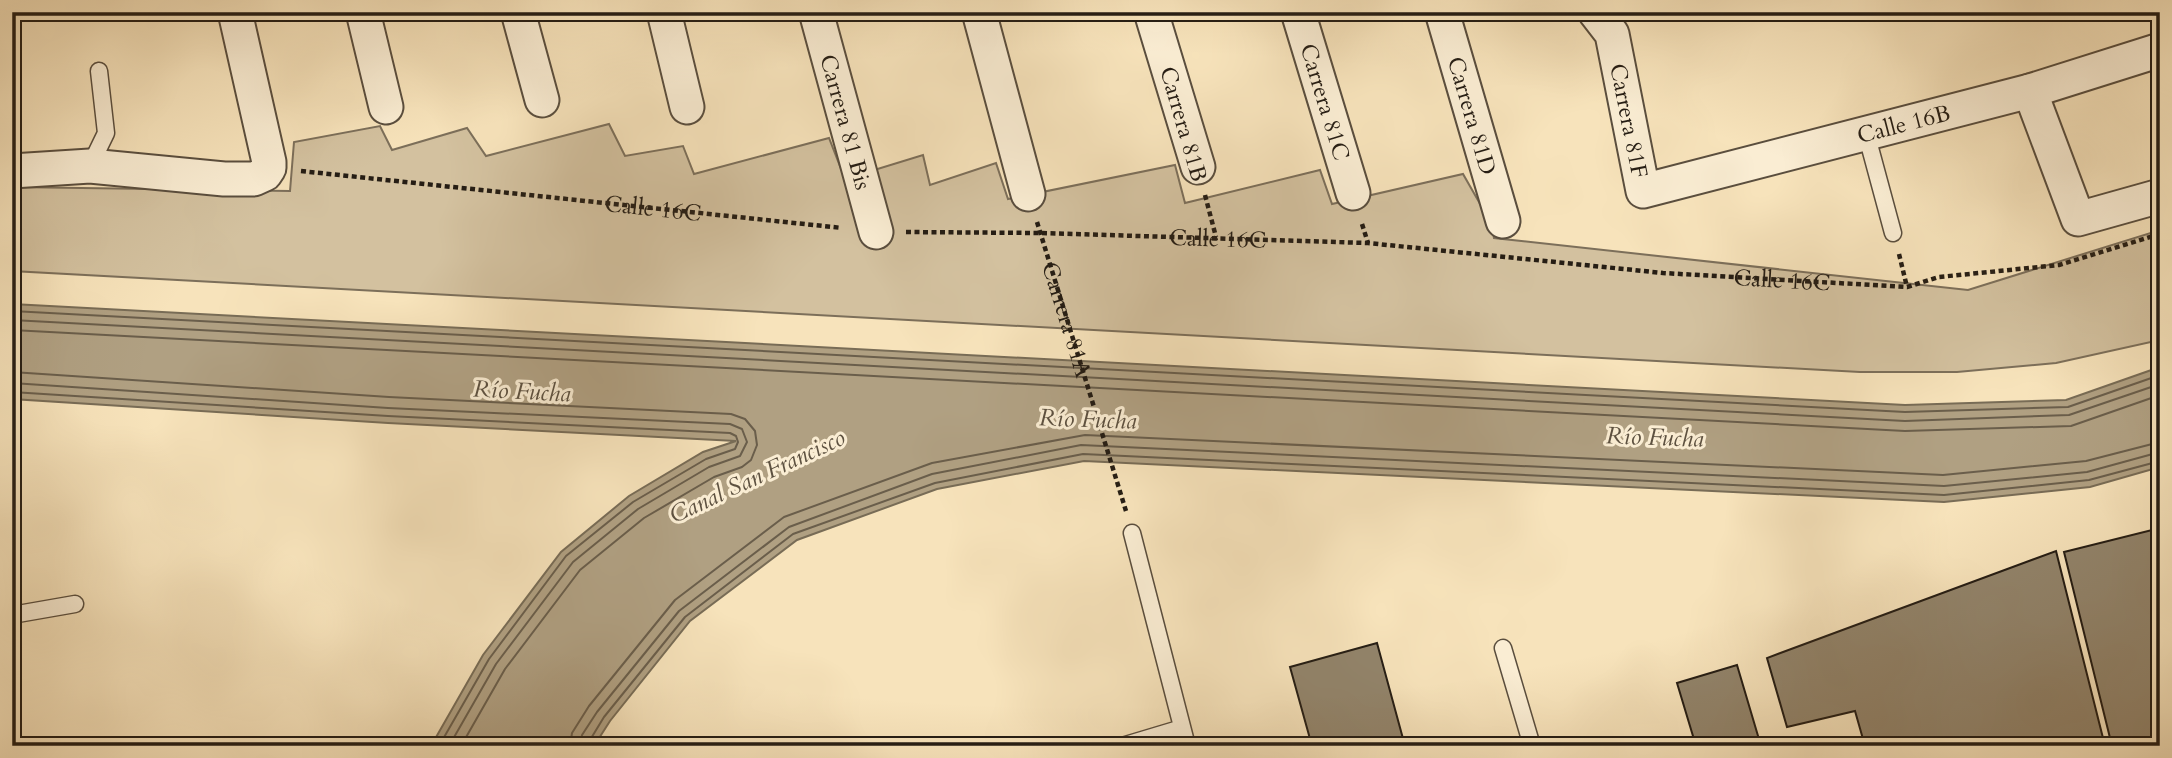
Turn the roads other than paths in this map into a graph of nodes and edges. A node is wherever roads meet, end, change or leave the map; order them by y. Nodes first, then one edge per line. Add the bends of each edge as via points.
1 (235, 12) edge
2 (363, 12) edge
3 (518, 12) edge
4 (664, 12) edge
5 (816, 12) edge
6 (979, 12) edge
7 (1151, 12) edge
8 (1298, 12) edge
9 (1443, 12) edge
10 (1595, 12) edge
11 (2160, 50) edge
12 (99, 71) dead end
13 (2030, 91) junction
14 (542, 100) dead end
15 (386, 107) dead end
16 (687, 107) dead end
17 (1866, 133) junction
18 (90, 166) junction
19 (1198, 167) road end
20 (12, 171) edge
21 (1643, 191) joint
22 (1353, 193) dead end
23 (1028, 194) road end
24 (2160, 195) edge
25 (1503, 221) dead end
26 (876, 232) road end
27 (1893, 233) road end
28 (1132, 533) road end
29 (75, 604) dead end
30 (12, 615) edge
31 (1503, 648) dead end
32 (1182, 727) junction
33 (1122, 746) edge
34 (1187, 746) edge
35 (1532, 746) edge

1 - 18 street via 267,171 254,179 224,179
2 - 15 street
3 - 14 street
4 - 16 street
5 - 26 street, Carrera 81 Bis
6 - 23 street
7 - 19 street, Carrera 81B
8 - 22 street, Carrera 81C
9 - 25 street, Carrera 81D
10 - 21 street, Carrera 81F via 1612,34
11 - 13 street, Calle 16B
12 - 18 lane via 107,133
13 - 17 street, Calle 16B
13 - 24 street via 2078,219
17 - 21 street, Calle 16B
17 - 27 lane
18 - 20 street
28 - 32 lane
29 - 30 lane
31 - 35 lane
32 - 33 lane
32 - 34 lane

